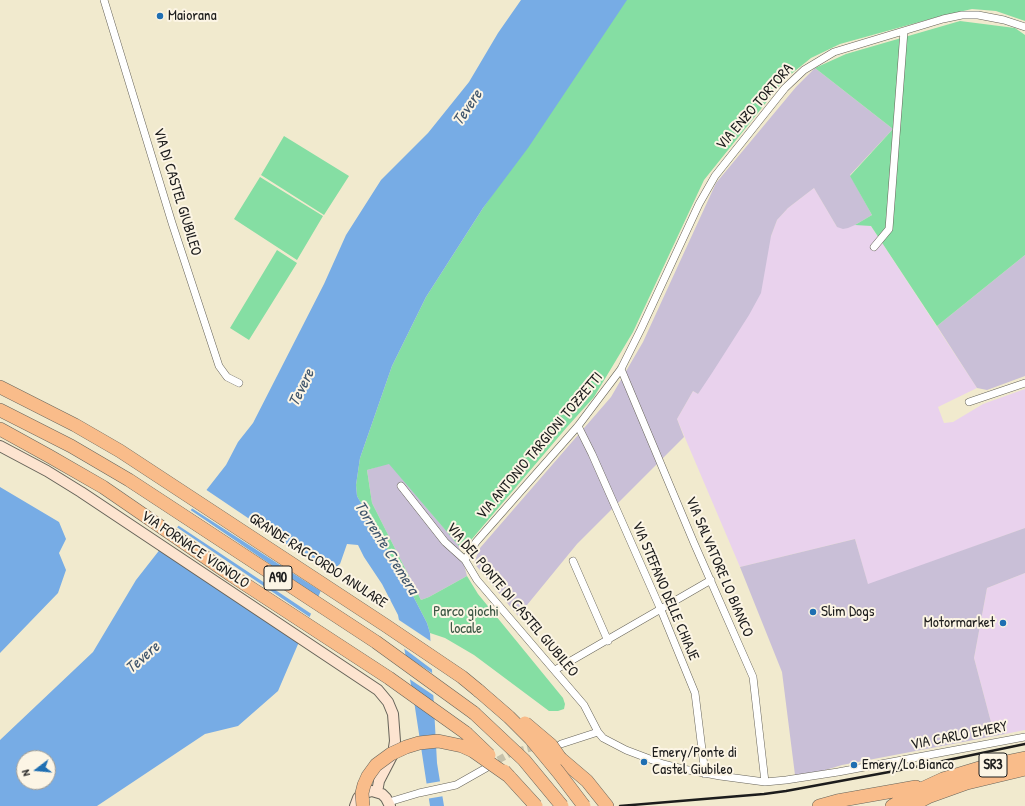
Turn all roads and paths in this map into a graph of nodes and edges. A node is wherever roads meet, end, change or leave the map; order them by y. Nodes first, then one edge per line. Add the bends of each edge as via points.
1 (104, 0) edge
2 (1025, 27) edge
3 (904, 31) junction
4 (874, 247) dead end
5 (621, 369) junction
6 (239, 383) dead end
7 (1025, 383) edge
8 (0, 387) edge
9 (969, 402) dead end
10 (0, 410) edge
11 (578, 426) junction
12 (0, 429) edge
13 (0, 446) edge
14 (401, 486) dead end
15 (465, 560) junction
16 (573, 562) dead end
17 (711, 580) junction
18 (661, 610) junction
19 (608, 641) junction
20 (555, 670) junction
21 (479, 691) junction
22 (598, 732) junction
23 (1025, 737) edge
24 (561, 744) dead end
25 (560, 758) junction
26 (1025, 758) edge
27 (486, 768) tunnel mouth
28 (1025, 768) edge
29 (705, 774) junction
30 (510, 777) junction
31 (765, 782) junction
32 (935, 782) junction
33 (378, 792) junction
34 (389, 804) edge
35 (355, 806) edge
36 (363, 806) edge
37 (536, 806) edge
38 (562, 806) edge
39 (584, 806) edge
40 (598, 806) edge
41 (607, 806) edge
42 (819, 806) edge
43 (892, 806) edge
44 (911, 806) edge

1 - 6 street, VIA DI CASTEL GIUBILEO via 219,366 227,377
2 - 3 street, VIA ENZO TORTORA via 978,15 962,15
3 - 4 street via 889,229
3 - 5 street, VIA ENZO TORTORA via 834,52 804,70 785,88 714,176
5 - 11 street, VIA ANTONIO TARGIONI TOZZETTI
5 - 17 street, VIA SALVATORE LO BIANCO
7 - 9 street
8 - 21 highway, GRANDE RACCORDO ANULARE / A90 via 120,451 385,625
10 - 38 highway, A90, bridge via 102,464 376,642 493,729 524,760
11 - 15 street, VIA ANTONIO TARGIONI TOZZETTI via 476,542
11 - 18 street, VIA STEFANO DELLE CHIAJE
12 - 30 highway, bridge via 91,479 231,575 389,678 472,738
13 - 33 street, VIA FORNACE VIGNOLO via 81,492 363,679 384,696 395,721 396,740 393,754 378,781
14 - 15 street, VIA DEL PONTE DI CASTEL GIUBILEO via 445,542
15 - 20 street, VIA DEL PONTE DI CASTEL GIUBILEO via 478,580
16 - 19 street
17 - 18 street
17 - 31 street, VIA SALVATORE LO BIANCO via 753,677
18 - 19 street
18 - 29 street, VIA STEFANO DELLE CHIAJE via 695,693
19 - 20 street
20 - 22 street, VIA DEL PONTE DI CASTEL GIUBILEO via 584,705
21 - 25 highway, bridge via 515,714 551,745
21 - 39 highway, GRANDE RACCORDO ANULARE / A90, bridge via 531,739
22 - 24 street
22 - 29 street, VIA CARLO EMERY via 609,742 645,758
23 - 31 street, VIA CARLO EMERY via 831,773
25 - 40 highway
25 - 41 highway via 587,781
26 - 32 highway, SR3
27 - 34 street via 460,783 410,795
28 - 44 highway, SR3 via 961,785
29 - 31 street, VIA CARLO EMERY
30 - 36 highway, bridge via 462,746 438,741 419,743 391,754 376,765 364,784
30 - 37 highway, bridge
32 - 42 highway
32 - 43 highway, SR3
33 - 34 street
33 - 35 street via 361,794

